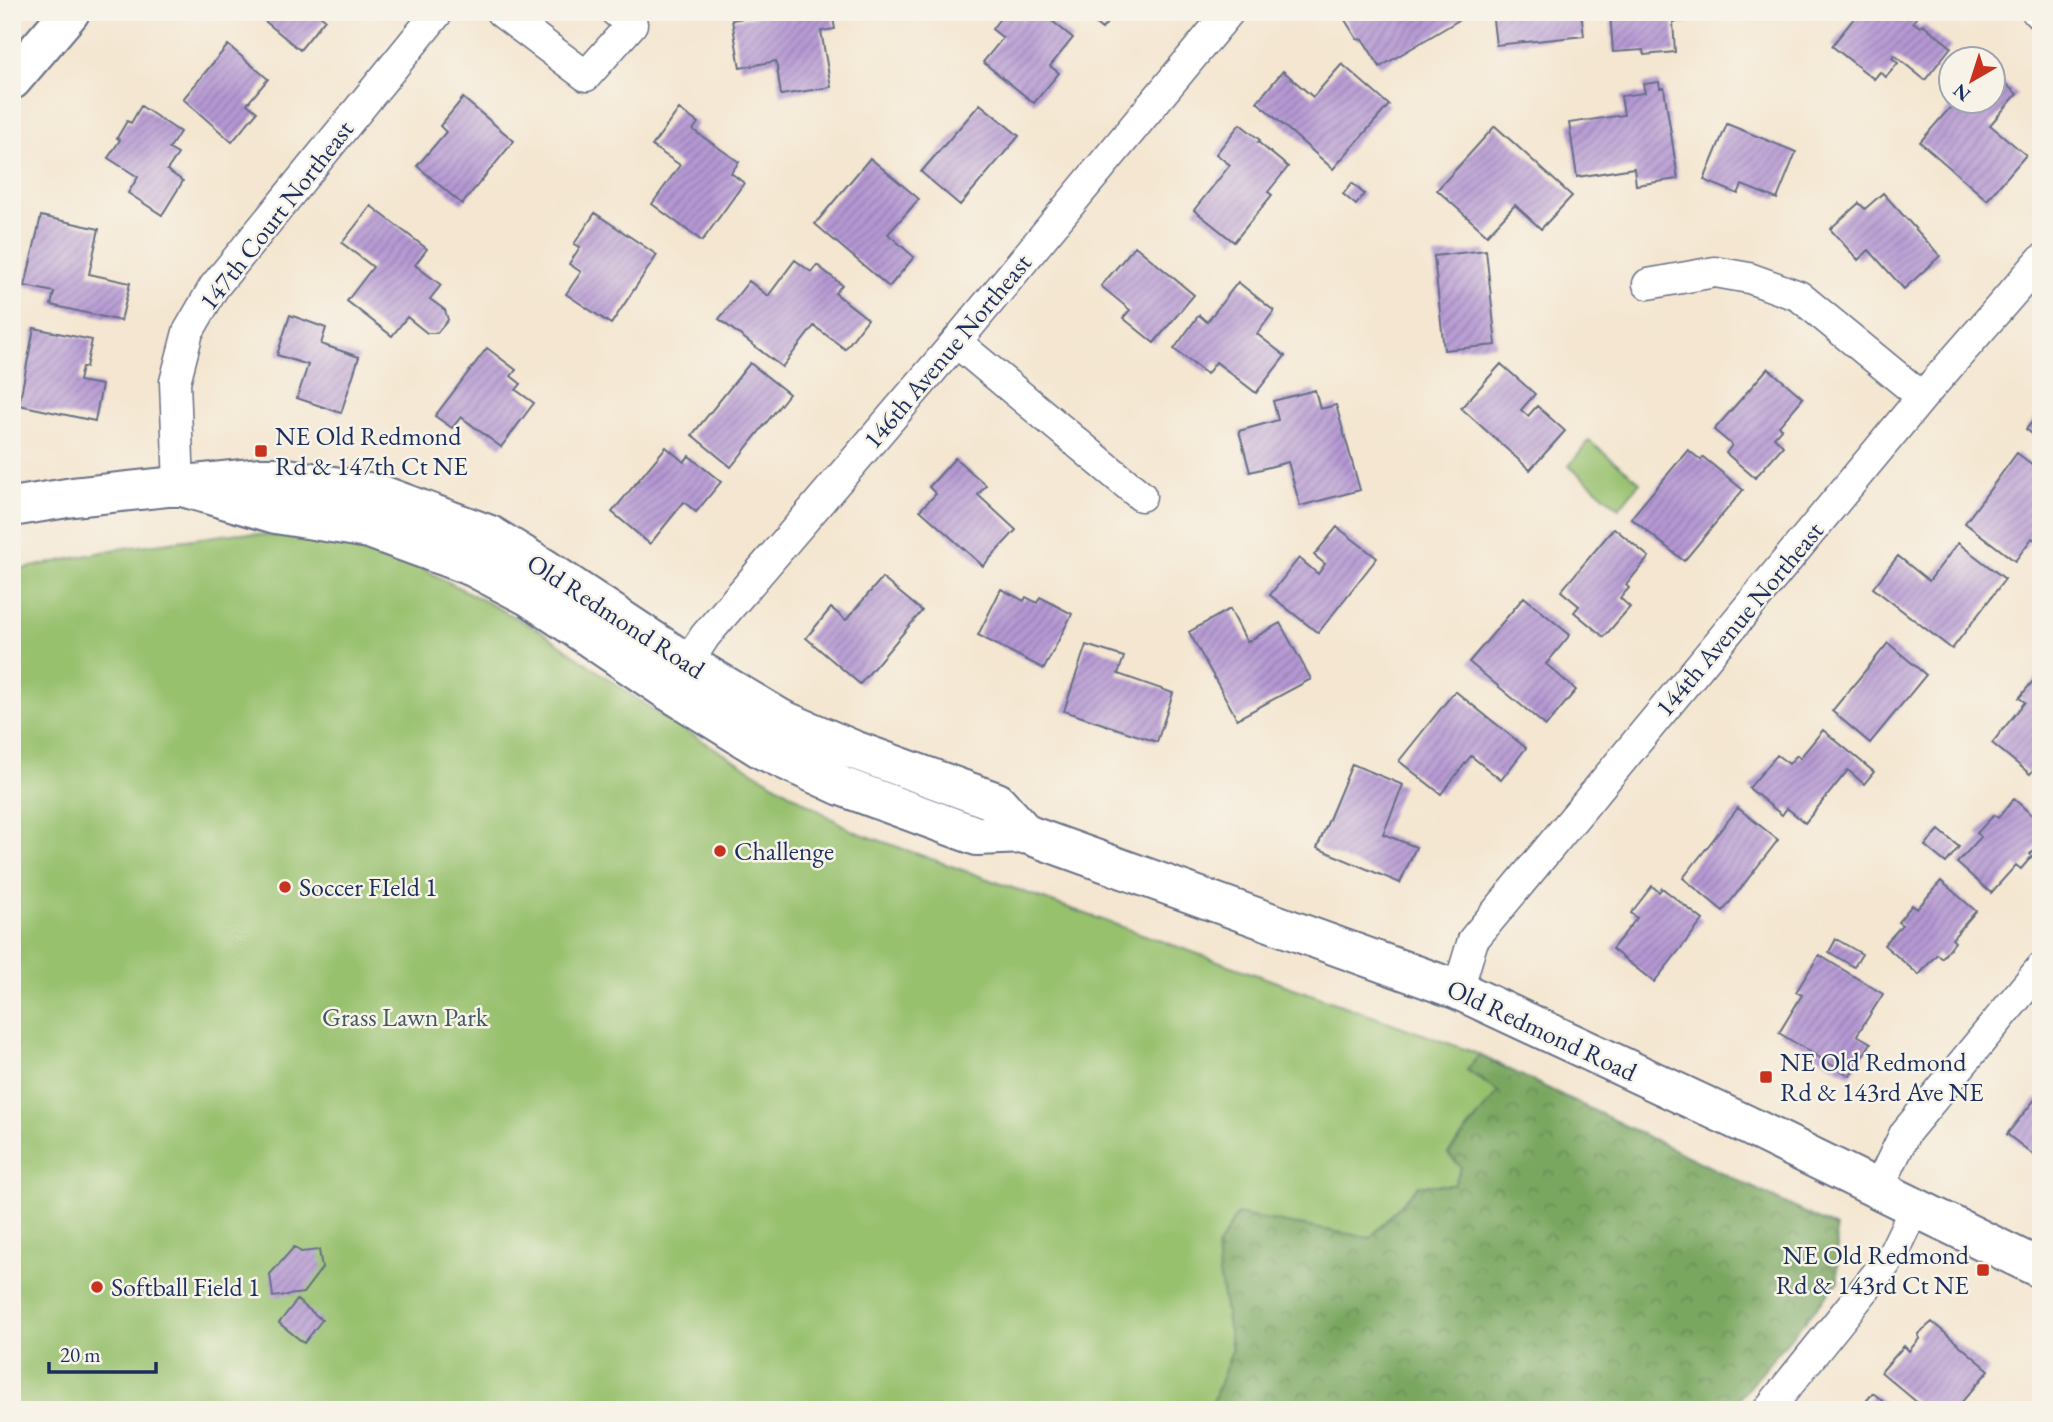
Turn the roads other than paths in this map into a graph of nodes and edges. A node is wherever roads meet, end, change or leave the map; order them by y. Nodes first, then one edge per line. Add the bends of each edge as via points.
1 (70, 12) edge
2 (438, 12) edge
3 (500, 12) edge
4 (616, 12) edge
5 (1229, 12) edge
6 (12, 80) edge
7 (2041, 260) edge
8 (1648, 284) dead end
9 (956, 342) junction
10 (1923, 397) junction
11 (179, 486) junction
12 (1141, 496) dead end
13 (12, 507) edge
14 (678, 678) junction
15 (2041, 968) edge
16 (1458, 990) junction
17 (1878, 1189) junction
18 (1915, 1208) junction
19 (2041, 1269) edge
20 (1768, 1410) edge

1 - 6 main road
2 - 11 street, 147th Court Northeast via 214,287 188,332 175,382
3 - 4 street via 586,76 632,24
5 - 9 street, 146th Avenue Northeast
7 - 10 street, 144th Avenue Northeast
8 - 10 street via 1715,272 1749,278 1799,296
9 - 12 street
9 - 14 street, 146th Avenue Northeast via 705,636
10 - 16 street, 144th Avenue Northeast via 1474,940
11 - 13 main road, Old Redmond Road
11 - 14 main road, Old Redmond Road via 282,477 379,494 490,535 547,570
14 - 16 main road, Old Redmond Road via 997,802 1026,834
15 - 17 street via 1905,1133
16 - 17 main road, Old Redmond Road
17 - 18 main road, Old Redmond Road
18 - 19 main road, Old Redmond Road
18 - 20 street via 1893,1254

